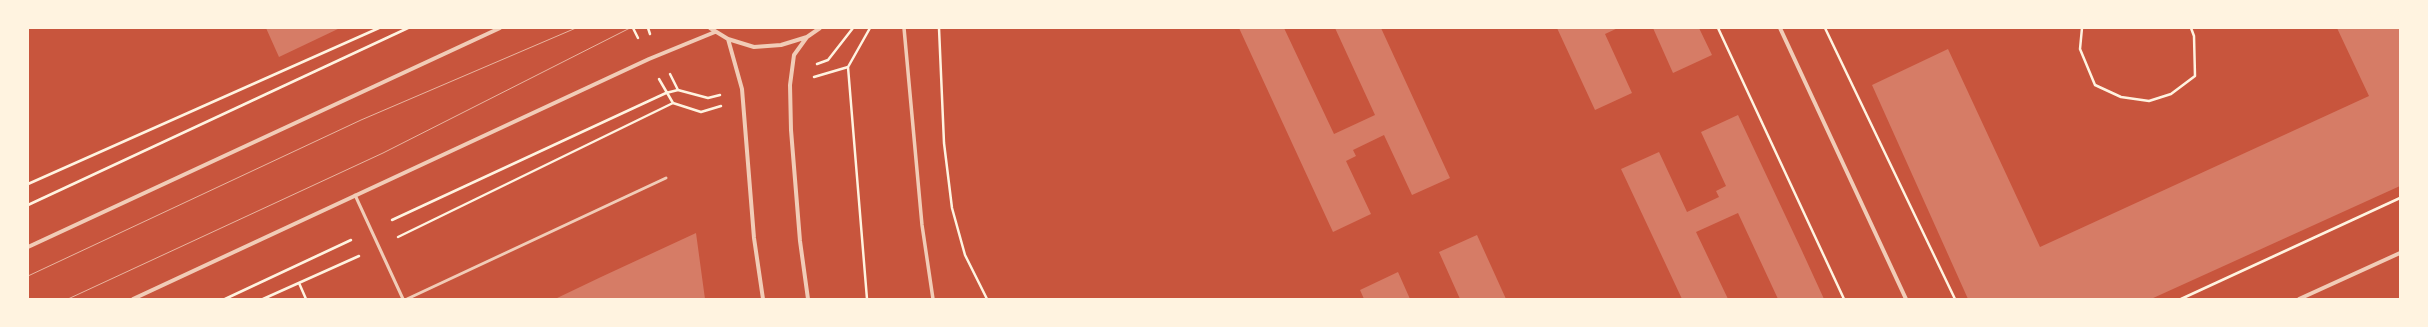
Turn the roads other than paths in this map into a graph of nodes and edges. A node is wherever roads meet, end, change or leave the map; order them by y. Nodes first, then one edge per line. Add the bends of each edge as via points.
1 (500, 28) edge
2 (710, 28) edge
3 (820, 28) edge
4 (904, 28) edge
5 (1780, 28) edge
6 (715, 32) junction
7 (807, 37) junction
8 (728, 40) junction
9 (666, 178) dead end
10 (355, 195) junction
11 (28, 246) edge
12 (2400, 253) edge
13 (133, 299) edge
14 (403, 299) edge
15 (407, 299) edge
16 (762, 299) edge
17 (808, 299) edge
18 (933, 299) edge
19 (1906, 299) edge
20 (2299, 299) edge

1 - 11 street
2 - 6 street
3 - 7 street
4 - 18 street via 922,225
5 - 19 street
6 - 8 street
6 - 10 street
7 - 8 street via 781,45 754,47
7 - 17 street via 794,55 790,73 800,241
8 - 16 street via 742,89 754,238
9 - 15 lane
10 - 13 street
10 - 14 lane
12 - 20 street

